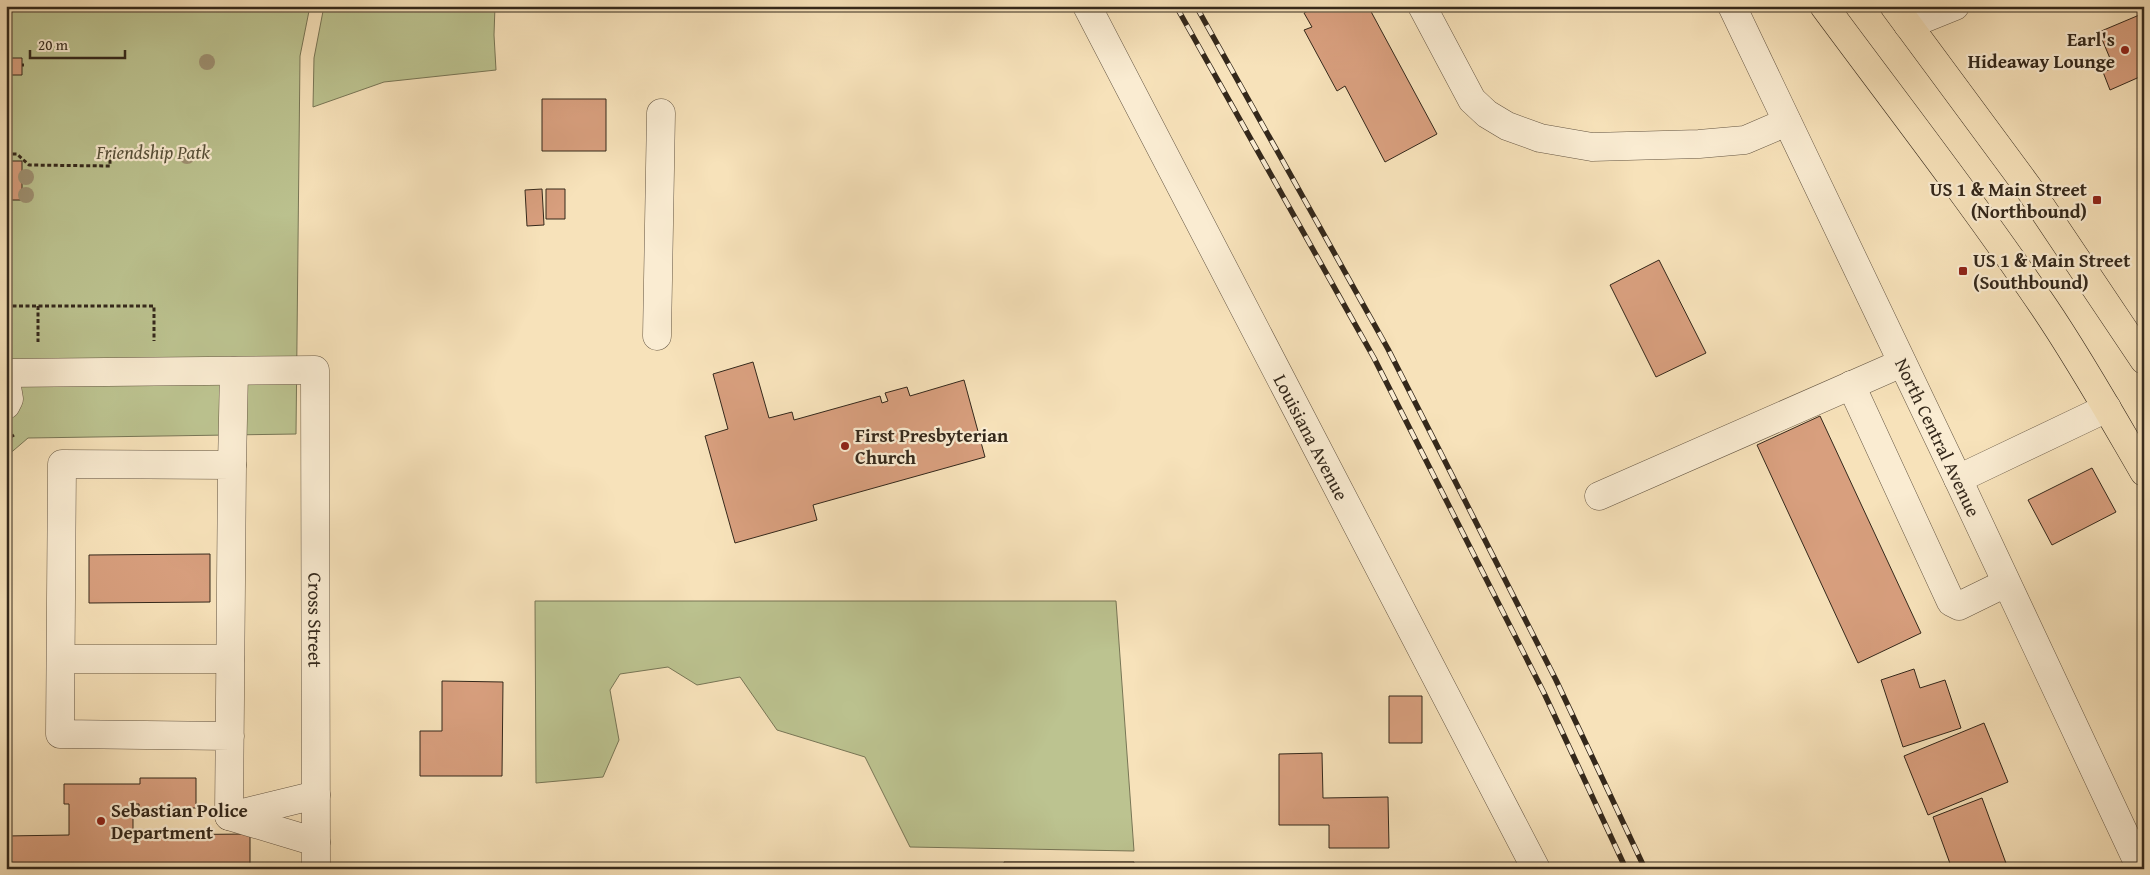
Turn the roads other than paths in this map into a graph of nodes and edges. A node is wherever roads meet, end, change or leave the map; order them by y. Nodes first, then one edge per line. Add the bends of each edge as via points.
1 (1087, 6) edge
2 (1422, 6) edge
3 (1732, 6) edge
4 (1824, 6) edge
5 (1955, 6) edge
6 (1901, 16) edge
7 (661, 113) dead end
8 (1787, 122) junction
9 (657, 336) dead end
10 (2144, 360) edge
11 (1902, 363) junction
12 (234, 371) junction
13 (6, 373) edge
14 (6, 381) edge
15 (1850, 385) junction
16 (6, 405) edge
17 (2107, 408) junction
18 (232, 466) junction
19 (2144, 472) edge
20 (1958, 479) junction
21 (1599, 496) dead end
22 (2006, 582) junction
23 (61, 659) junction
24 (230, 659) junction
25 (230, 736) junction
26 (316, 795) junction
27 (229, 816) junction
28 (316, 856) edge
29 (1536, 869) edge
30 (2141, 869) edge

1 - 29 street, Louisiana Avenue
2 - 8 street via 1472,100 1487,114 1508,126 1540,138 1592,147 1690,144 1746,140
3 - 8 street, North Central Avenue
4 - 17 main road via 1993,234 2045,308
5 - 6 street
6 - 10 main road via 2030,190
7 - 9 street
8 - 11 street, North Central Avenue
11 - 15 street
11 - 20 street, North Central Avenue
12 - 13 street
12 - 18 street
12 - 26 street, Cross Street via 315,370
14 - 16 street via 9,399
15 - 21 street
15 - 22 street via 1951,602 1959,606
17 - 19 main road
17 - 20 street
18 - 23 street via 62,464
18 - 24 street
20 - 22 street, North Central Avenue
22 - 30 street, North Central Avenue
23 - 24 street
23 - 25 street via 60,734
24 - 25 street
25 - 27 street
26 - 27 street
26 - 28 street, Cross Street
27 - 28 street

